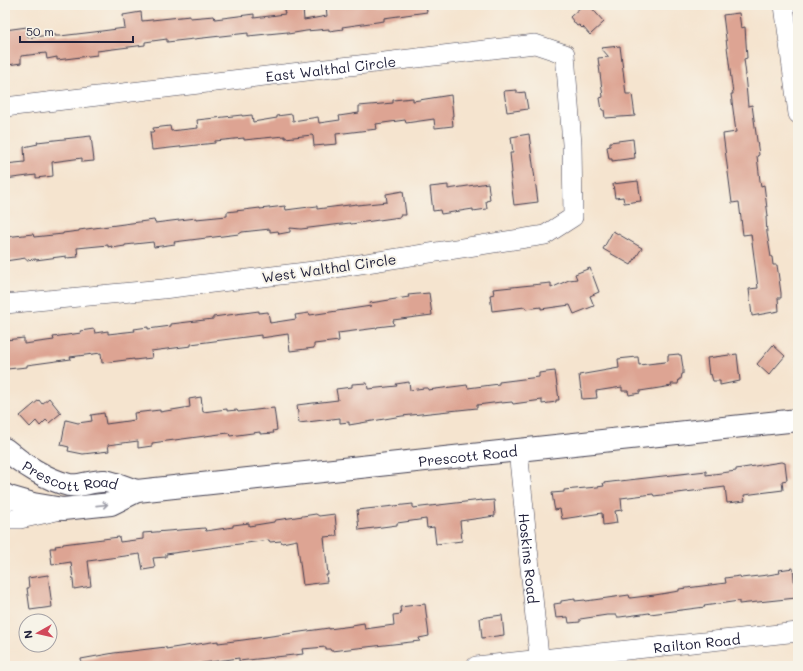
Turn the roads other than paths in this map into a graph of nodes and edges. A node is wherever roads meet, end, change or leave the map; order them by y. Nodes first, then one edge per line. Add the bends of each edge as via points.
1 (784, 5) edge
2 (5, 107) edge
3 (798, 114) edge
4 (572, 144) joint
5 (5, 304) edge
6 (798, 420) edge
7 (518, 450) junction
8 (9, 457) edge
9 (138, 492) junction
10 (5, 495) edge
11 (63, 509) junction
12 (5, 519) edge
13 (798, 632) edge
14 (540, 663) edge
15 (476, 666) edge

1 - 3 street
2 - 4 street, East Walthal Circle via 535,44 565,54
4 - 5 street, West Walthal Circle via 573,217 545,236 322,270
6 - 7 main road, Prescott Road
7 - 9 main road, Prescott Road
7 - 14 street, Hoskins Road
8 - 9 main road, Prescott Road via 49,478 70,485 104,481
11 -> 9 main road, Prescott Road via 111,504
10 - 11 main road, Prescott Road via 33,504
11 - 12 street, Prescott Road via 20,519
13 - 14 street, Railton Road
14 - 15 street, Railton Road

